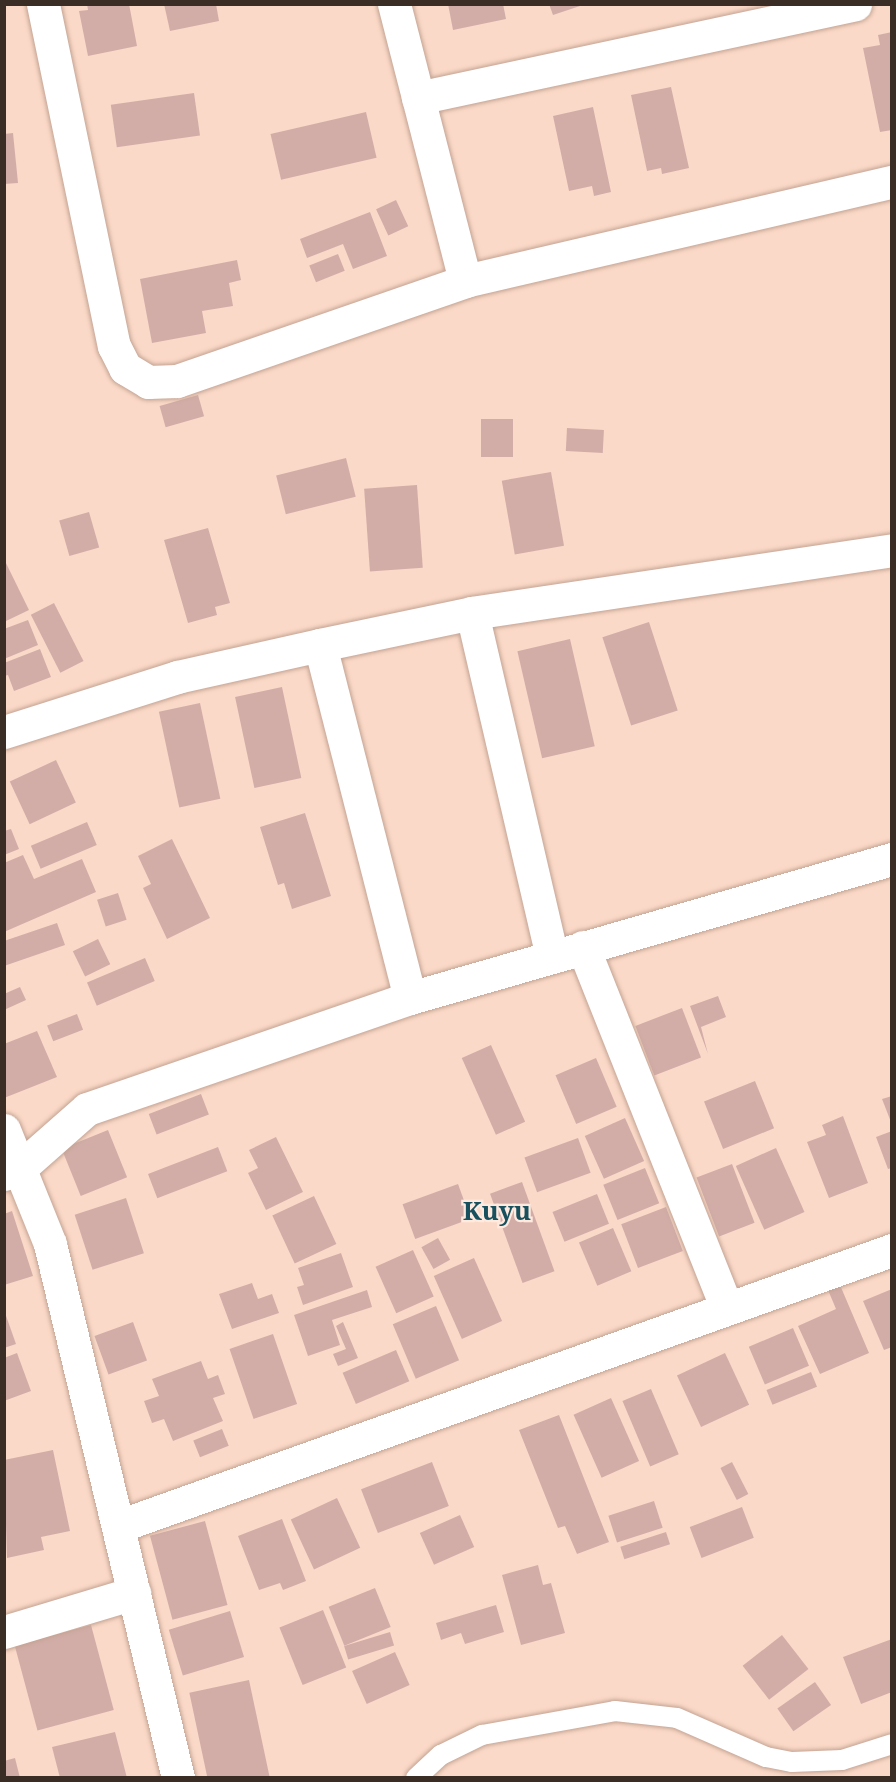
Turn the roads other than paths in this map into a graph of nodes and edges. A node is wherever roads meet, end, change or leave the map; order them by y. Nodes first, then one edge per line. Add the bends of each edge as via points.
1 (43, 4) edge
2 (394, 4) edge
3 (855, 4) edge
4 (418, 98) junction
5 (891, 182) edge
6 (465, 281) junction
7 (891, 550) edge
8 (472, 613) junction
9 (320, 645) junction
10 (4, 732) edge
11 (891, 859) edge
12 (583, 947) junction
13 (552, 957) junction
14 (410, 998) junction
15 (4, 1130) edge
16 (12, 1171) edge
17 (891, 1250) edge
18 (727, 1308) junction
19 (119, 1526) junction
20 (134, 1593) junction
21 (4, 1632) edge
22 (891, 1744) edge
23 (178, 1778) edge
24 (416, 1778) edge

1 - 6 street via 114,346 134,376 148,382 177,381
2 - 4 street
3 - 4 street
4 - 6 street
5 - 6 street
7 - 8 street
8 - 9 street
8 - 13 street
9 - 10 street via 177,676
9 - 14 street
11 - 12 street
12 - 13 street
12 - 18 street
13 - 14 street
14 - 16 street via 87,1109
15 - 16 street
16 - 19 street via 50,1244
17 - 18 street
18 - 19 street
19 - 20 street
20 - 21 street
20 - 23 street
22 - 24 lane via 842,1760 792,1762 766,1757 677,1718 615,1711 482,1735 441,1755

